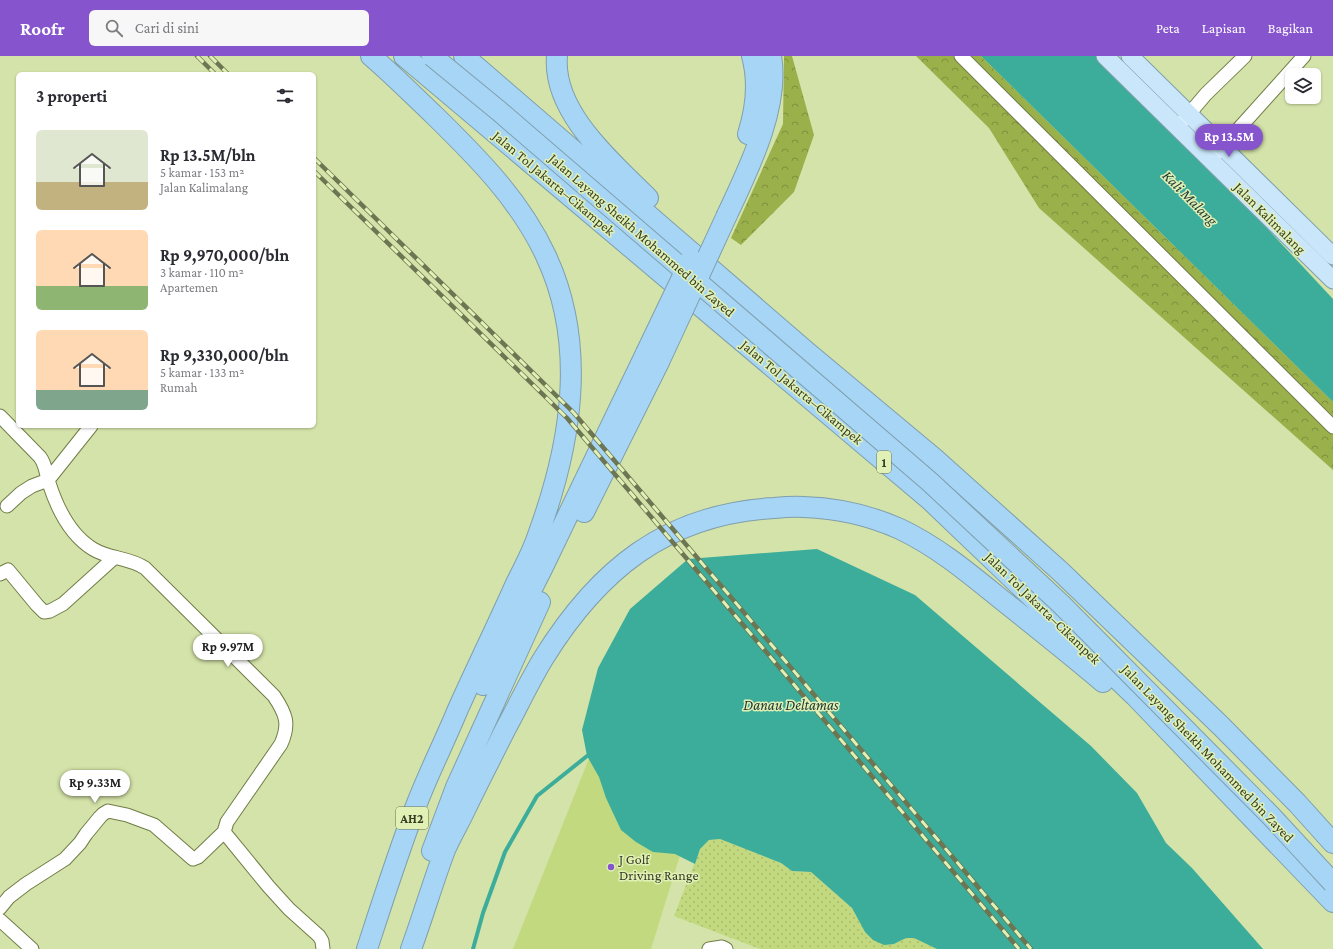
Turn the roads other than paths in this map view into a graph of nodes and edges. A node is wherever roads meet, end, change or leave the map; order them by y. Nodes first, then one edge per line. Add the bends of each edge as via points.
1 (372, 56) edge
2 (404, 56) edge
3 (432, 56) edge
4 (450, 56) edge
5 (464, 56) edge
6 (557, 56) edge
7 (752, 56) edge
8 (771, 56) edge
9 (961, 56) edge
10 (1105, 56) edge
11 (1130, 56) edge
12 (1245, 56) edge
13 (1304, 56) edge
14 (1189, 114) junction
15 (1178, 127) junction
16 (1222, 147) junction
17 (1211, 160) junction
18 (721, 212) junction
19 (1333, 256) edge
20 (1333, 280) edge
21 (652, 357) junction
22 (0, 416) edge
23 (1333, 427) edge
24 (89, 428) edge
25 (935, 460) junction
26 (48, 480) junction
27 (7, 506) dead end
28 (115, 557) junction
29 (0, 574) edge
30 (472, 693) junction
31 (1186, 748) junction
32 (224, 832) junction
33 (1333, 843) edge
34 (1333, 868) edge
35 (1333, 883) edge
36 (1333, 902) edge
37 (0, 908) edge
38 (0, 920) edge
39 (32, 949) edge
40 (323, 949) edge
41 (367, 949) edge
42 (379, 949) edge
43 (397, 949) edge
44 (411, 949) edge
45 (709, 949) edge
46 (726, 949) edge

1 - 30 highway via 478,158 520,211 544,251 555,279 562,300 570,343 570,397 559,470 538,538
2 - 31 highway, Jalan Tol Jakarta–Cikampek / 1 via 929,499
3 - 35 highway, Jalan Layang Sheikh Mohammed bin Zayed / 1, bridge via 930,482 1061,604 1271,816
4 - 34 highway, Jalan Layang Sheikh Mohammed bin Zayed / 1, bridge via 656,231 1058,586
5 - 25 highway via 806,352
6 - 25 highway via 558,79 564,96 577,120 605,155 649,200 814,339 911,428
7 - 18 highway via 756,78 753,114
8 - 18 highway via 773,81 765,122 745,176
9 - 23 street
10 - 15 main road, Jalan Kalimalang
11 - 14 main road, Jalan Kalimalang
12 - 14 street
13 - 16 street
14 - 15 street
14 - 16 main road, Jalan Kalimalang
15 - 17 main road, Jalan Kalimalang
16 - 17 street
16 - 19 main road, Jalan Kalimalang
17 - 20 main road, Jalan Kalimalang
18 - 21 highway, bridge
21 - 30 highway via 542,570
21 - 43 highway via 456,787
22 - 26 street via 40,457 45,464
24 - 26 street
25 - 33 highway via 1060,571 1221,726
26 - 27 street via 32,486
26 - 28 street via 68,524 92,548
28 - 29 street via 63,604 44,612 8,570
28 - 32 street via 132,561 145,568 274,696 282,707 286,718 285,736 227,822
30 - 41 highway, AH2 via 415,810
30 - 42 highway, AH2
31 - 36 highway, Jalan Tol Jakarta–Cikampek / 1
31 - 44 highway via 974,577 919,538 885,523 842,512 801,506 759,509 701,521 654,543 604,580 590,594 542,660 446,849
32 - 37 street via 198,857 192,859 154,825 108,811 65,859 26,884
32 - 40 street via 269,887 318,936
38 - 39 street
45 - 46 street

